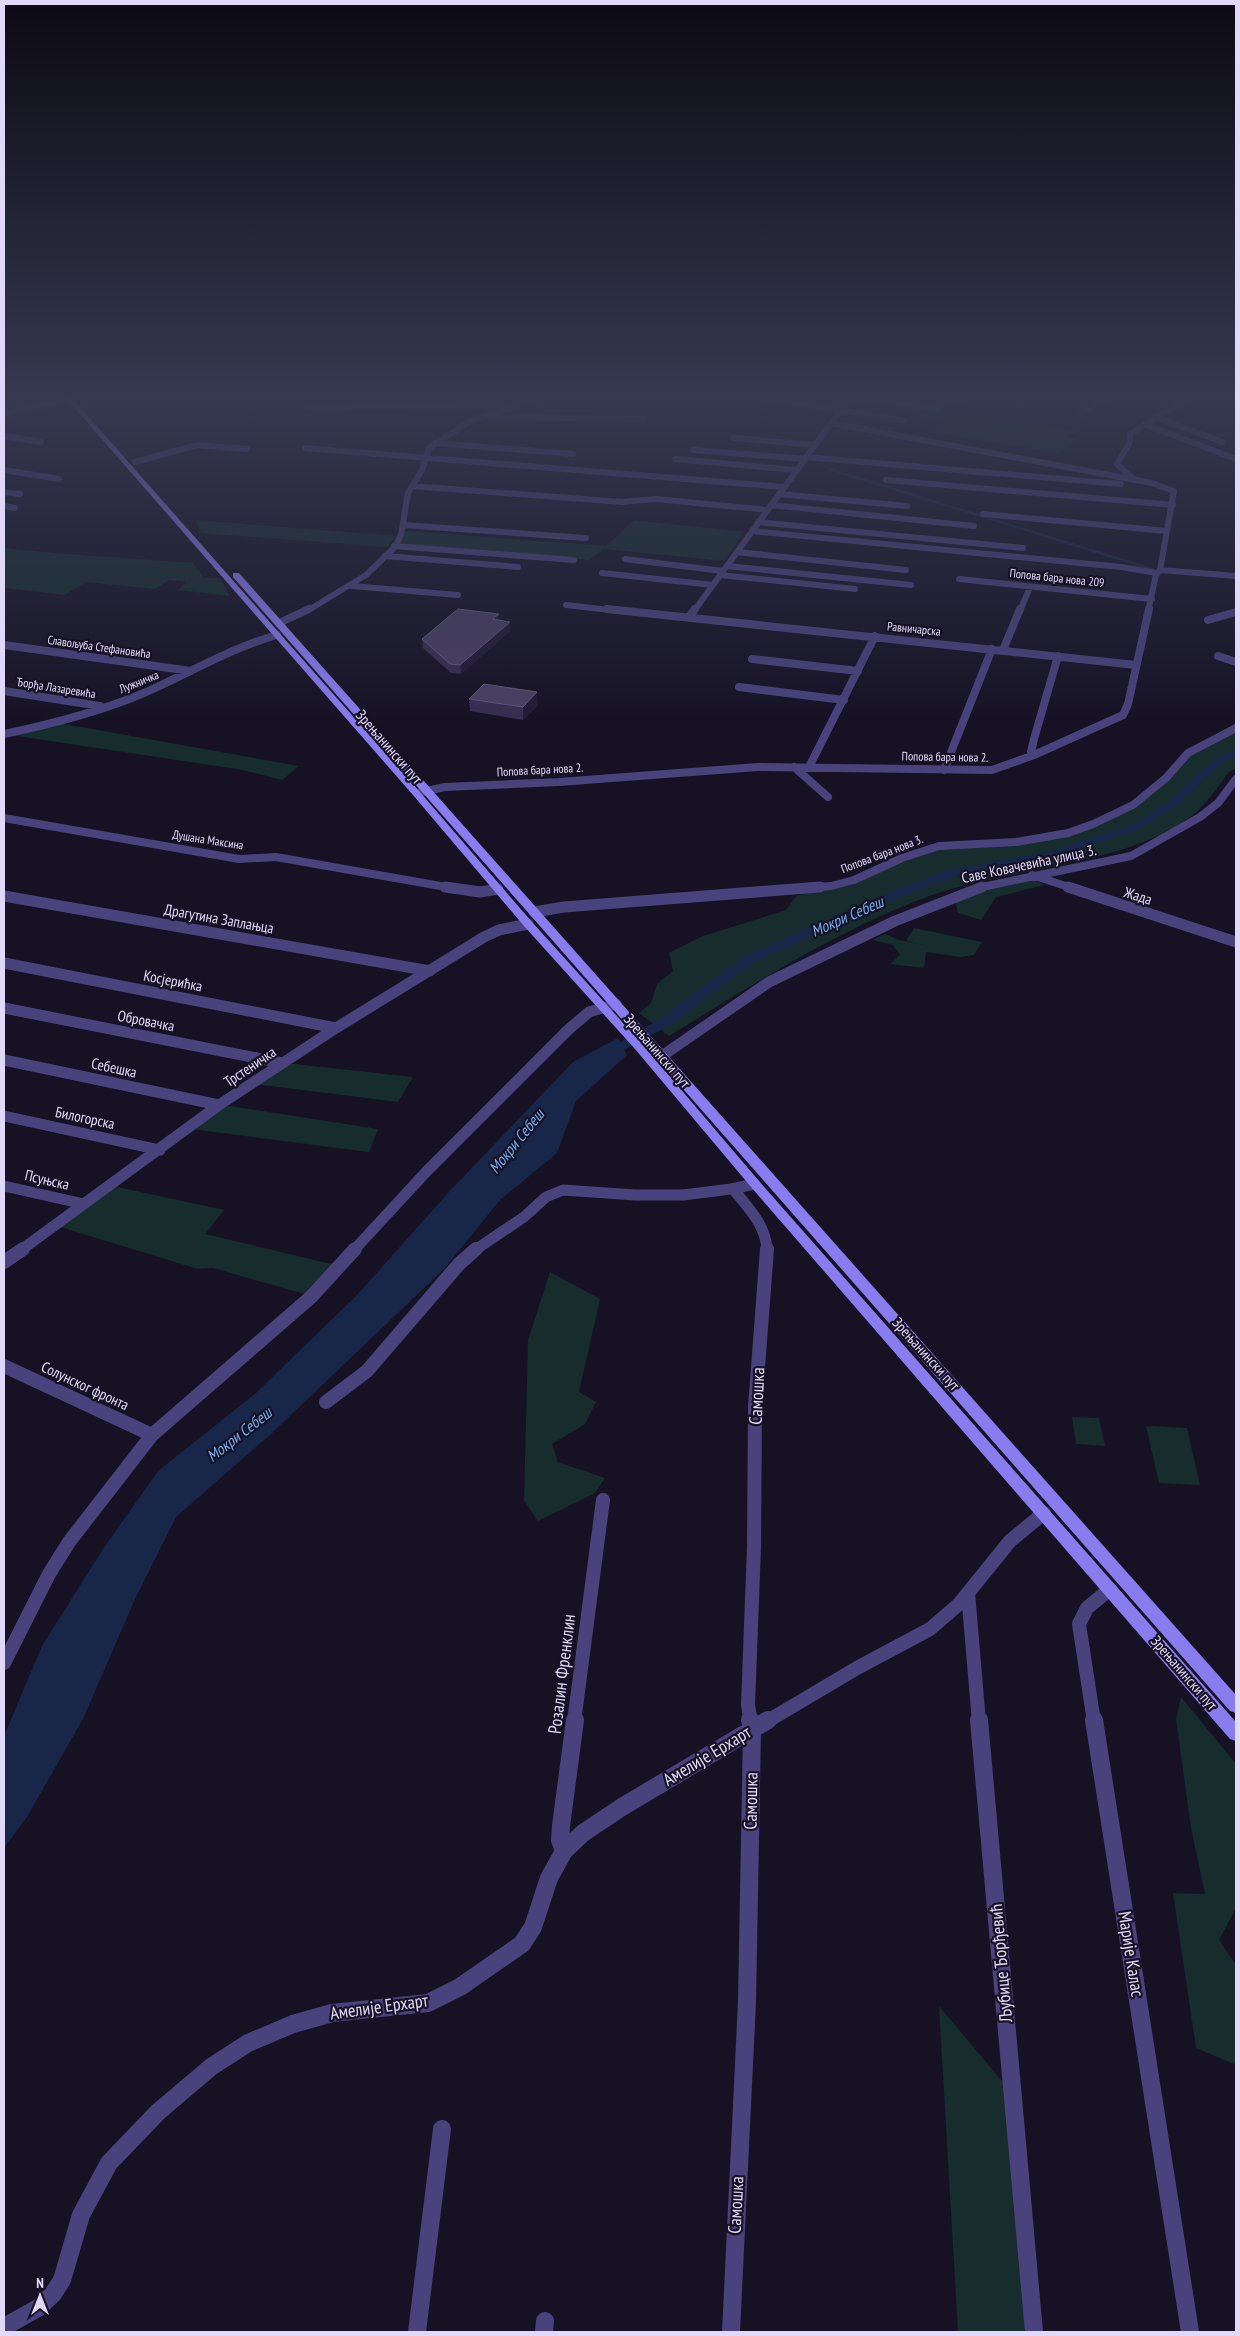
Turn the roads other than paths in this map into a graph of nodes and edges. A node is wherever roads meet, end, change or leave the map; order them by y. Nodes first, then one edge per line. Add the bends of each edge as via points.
1 (4, 506) edge
2 (163, 506) edge
3 (175, 506) edge
4 (406, 506) edge
5 (742, 506) edge
6 (1173, 506) edge
7 (15, 508) dead end
8 (769, 508) junction
9 (983, 514) dead end
10 (758, 522) junction
11 (403, 525) junction
12 (974, 526) dead end
13 (752, 531) junction
14 (1167, 531) junction
15 (586, 538) dead end
16 (210, 546) dead end
17 (394, 546) junction
18 (1023, 548) dead end
19 (737, 552) junction
20 (385, 556) junction
21 (574, 560) dead end
22 (625, 560) dead end
23 (228, 566) dead end
24 (518, 567) dead end
25 (723, 570) junction
26 (906, 570) dead end
27 (1159, 572) junction
28 (602, 573) dead end
29 (1236, 576) edge
30 (959, 579) dead end
31 (860, 580) junction
32 (712, 585) junction
33 (911, 585) dead end
34 (352, 586) junction
35 (1030, 587) junction
36 (458, 595) dead end
37 (1152, 599) junction
38 (566, 605) dead end
39 (1236, 612) edge
40 (689, 617) junction
41 (1208, 620) dead end
42 (279, 623) junction
43 (277, 635) junction
44 (875, 636) junction
45 (4, 645) edge
46 (992, 649) junction
47 (1003, 650) junction
48 (1058, 656) junction
49 (1218, 656) dead end
50 (752, 659) dead end
51 (1236, 662) edge
52 (1136, 665) junction
53 (191, 671) junction
54 (858, 672) junction
55 (739, 687) dead end
56 (4, 691) edge
57 (844, 700) junction
58 (105, 707) junction
59 (1236, 728) edge
60 (4, 734) edge
61 (1034, 755) junction
62 (794, 767) junction
63 (809, 768) junction
64 (944, 770) junction
65 (1236, 779) edge
66 (421, 792) junction
67 (828, 797) dead end
68 (4, 818) edge
69 (1032, 876) junction
70 (498, 889) junction
71 (4, 896) edge
72 (534, 912) junction
73 (528, 924) junction
74 (1236, 942) edge
75 (4, 963) edge
76 (430, 971) junction
77 (616, 1004) junction
78 (4, 1008) edge
79 (603, 1008) junction
80 (336, 1028) junction
81 (629, 1028) junction
82 (644, 1044) junction
83 (662, 1056) junction
84 (4, 1060) edge
85 (282, 1063) junction
86 (219, 1105) junction
87 (4, 1116) edge
88 (160, 1150) junction
89 (755, 1184) junction
90 (4, 1186) edge
91 (734, 1190) junction
92 (84, 1204) junction
93 (4, 1262) edge
94 (4, 1366) edge
95 (326, 1402) dead end
96 (152, 1435) junction
97 (603, 1500) dead end
98 (1044, 1512) junction
99 (1110, 1589) junction
100 (968, 1593) junction
101 (7, 1649) edge
102 (4, 1663) edge
103 (1236, 1706) edge
104 (752, 1730) junction
105 (1236, 1734) edge
106 (564, 1851) junction
107 (442, 2128) dead end
108 (4, 2327) edge
109 (417, 2332) edge
110 (731, 2332) edge
111 (1034, 2332) edge
112 (1190, 2332) edge

1 - 7 street
2 - 43 main road, Зрењанински пут
3 - 16 main road
4 - 11 street
5 - 8 street
6 - 14 street, Попова бара нова 2.
8 - 10 street
8 - 12 street
9 - 14 street
10 - 13 street
10 - 18 street
11 - 15 street
11 - 17 street
13 - 19 street
13 - 27 street
14 - 27 street, Попова бара нова 2.
17 - 20 street
17 - 21 street
19 - 25 street
19 - 26 street
20 - 24 street
20 - 34 street
22 - 25 street
23 - 42 main road, Зрењанински пут
25 - 31 street
25 - 31 street via 855,589
25 - 32 street
27 - 29 street
27 - 37 street, Попова бара нова 2.
28 - 32 street
30 - 35 street, Попова бара нова 209
31 - 33 street
32 - 40 street
34 - 36 street
34 - 42 street
35 - 37 street, Попова бара нова 209
35 - 47 street
37 - 52 street, Попова бара нова 2.
38 - 40 street, Равничарска
39 - 41 street
40 - 44 street, Равничарска
42 - 66 main road, Зрењанински пут
43 - 53 street, Лужничка via 247,644
43 - 66 main road, Зрењанински пут
44 - 46 street, Равничарска
44 - 54 street
45 - 53 street, Славољуба Стефановића
46 - 47 street, Равничарска
46 - 64 street
47 - 48 street, Равничарска
48 - 52 street, Равничарска
48 - 61 street via 1034,739 1031,752
49 - 51 street
50 - 54 street
52 - 61 street, Попова бара нова 2. via 1123,715
53 - 58 street, Лужничка
54 - 57 street
55 - 57 street
56 - 58 street, Ђорђа Лазаревића
57 - 63 street
58 - 60 street, Лужничка
59 - 72 street, Попова бара нова 3. via 1188,753 1166,778 1133,805 1068,833 994,844 939,846 831,886
61 - 64 street, Попова бара нова 2. via 998,770
62 - 63 street, Попова бара нова 2.
62 - 66 street, Попова бара нова 2. via 445,787
62 - 67 street
63 - 64 street, Попова бара нова 2.
65 - 69 street, Саве Ковачевића улица 3. via 1218,803 1200,817 1131,856
66 - 70 main road, Зрењанински пут
66 - 72 main road, Зрењанински пут
68 - 70 street, Душана Максина via 239,859 279,858 468,891
69 - 74 street, Жада
69 - 83 street, Саве Ковачевића улица 3. via 977,888 950,898 801,966 750,994
70 - 73 main road, Зрењанински пут
71 - 76 street, Драгутина Заплањца
72 - 77 main road, Зрењанински пут
73 - 76 street, Трстеничка via 484,937
73 - 79 main road, Зрењанински пут
75 - 80 street, Косјерићка
76 - 80 street, Трстеничка
77 - 79 street
77 - 81 main road, Зрењанински пут
78 - 85 street, Обровачка
79 - 81 main road, Зрењанински пут
79 - 96 street via 586,1014 562,1036 426,1172 311,1297
80 - 85 street, Трстеничка
81 - 82 main road, Зрењанински пут
82 - 83 main road, Зрењанински пут
82 - 89 main road, Зрењанински пут
83 - 103 main road, Зрењанински пут
84 - 86 street, Себешка
85 - 86 street, Трстеничка
86 - 88 street, Трстеничка
87 - 88 street, Билогорска
88 - 92 street, Трстеничка
89 - 91 street
89 - 98 main road, Зрењанински пут
90 - 92 street, Псуњска
91 - 95 street via 641,1197 555,1192 524,1217 480,1245 459,1264 367,1371
91 - 104 street, Самошка via 762,1226 767,1259 755,1407 748,1705
92 - 93 street, Трстеничка
94 - 96 street, Солунског фронта
96 - 101 street via 69,1542
97 - 106 street, Розалин Френклин via 561,1826 560,1840
98 - 99 main road, Зрењанински пут
98 - 100 street, Амелије Ерхарт via 1010,1542
99 - 105 main road, Зрењанински пут
99 - 112 street, Марије Калас via 1082,1613 1079,1624
100 - 104 street, Амелије Ерхарт via 930,1629
100 - 111 street, Љубице Ђорђевић
101 - 102 street
104 - 106 street, Амелије Ерхарт via 622,1807 583,1833
104 - 110 street, Самошка via 747,2002
106 - 108 street, Амелије Ерхарт via 549,1878 533,1927 522,1944 460,1988 428,2002 332,2013 270,2032 211,2067 158,2112 109,2163 95,2186 81,2215 62,2280 53,2294 38,2308
107 - 109 street

